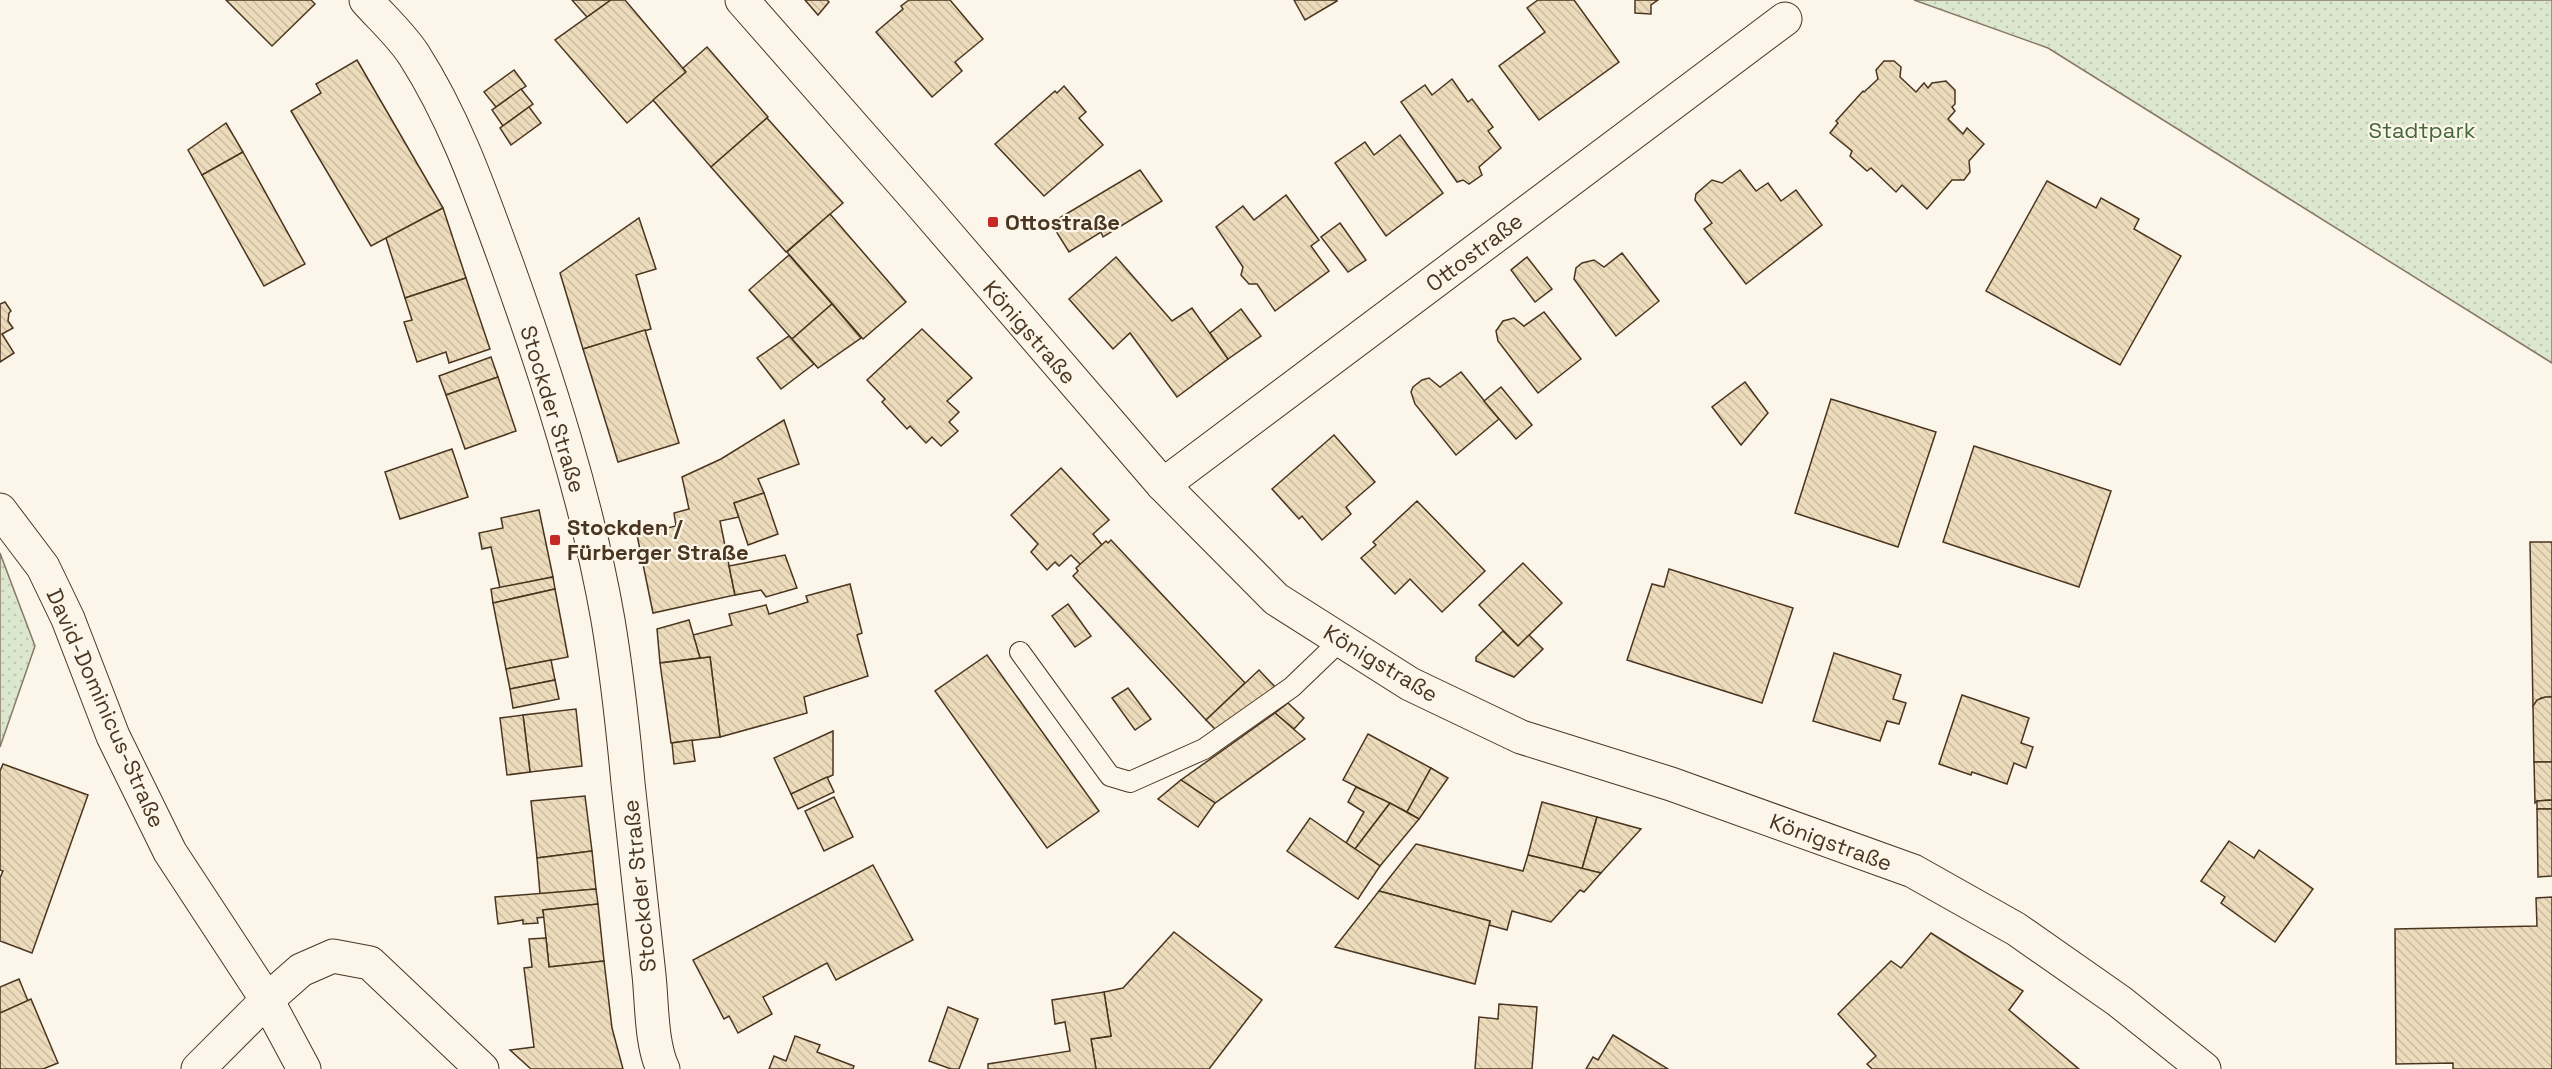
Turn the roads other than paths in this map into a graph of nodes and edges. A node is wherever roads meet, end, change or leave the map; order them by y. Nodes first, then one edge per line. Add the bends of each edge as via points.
1 (366, 0) edge
2 (742, 0) edge
3 (1785, 19) dead end
4 (1163, 485) junction
5 (2, 513) edge
6 (1341, 640) junction
7 (1020, 652) dead end
8 (267, 1000) junction
9 (198, 1069) edge
10 (304, 1069) edge
11 (482, 1069) edge
12 (663, 1069) edge
13 (2205, 1069) edge

1 - 12 street, Stockder Straße via 412,52 455,130 549,389 588,529 617,683 658,1058
2 - 4 street, Königstraße
3 - 4 street, Ottostraße
4 - 6 street, Königstraße via 1276,599
5 - 8 street, David-Dominicus-Straße via 43,567 68,619 113,736 170,852
6 - 7 lane via 1292,687 1213,743 1130,782 1110,776
6 - 13 street, Königstraße via 1410,684 1521,737 1671,784 1913,872 2016,929 2119,1001
8 - 9 street
8 - 10 street, David-Dominicus-Straße
8 - 11 street via 302,970 333,956 370,963

